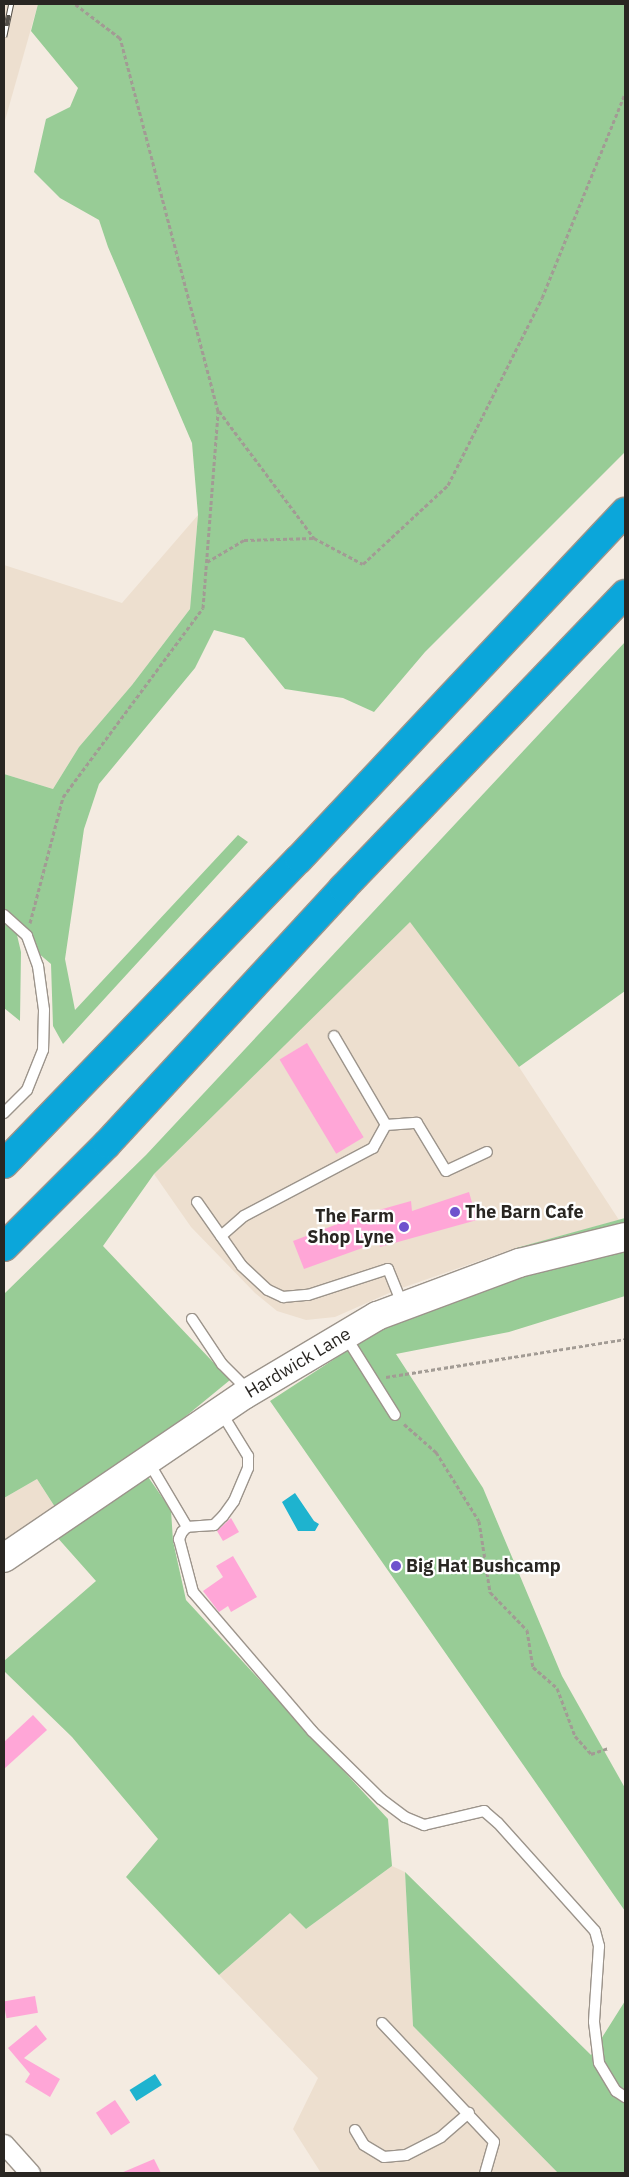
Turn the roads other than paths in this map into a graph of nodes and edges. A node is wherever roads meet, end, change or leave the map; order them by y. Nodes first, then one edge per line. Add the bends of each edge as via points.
1 (625, 512) edge
2 (625, 594) edge
3 (4, 915) edge
4 (334, 1036) dead end
5 (4, 1113) edge
6 (386, 1124) junction
7 (487, 1152) dead end
8 (4, 1164) edge
9 (197, 1202) dead end
10 (221, 1236) junction
11 (625, 1237) edge
12 (4, 1247) edge
13 (402, 1304) junction
14 (192, 1319) dead end
15 (344, 1334) junction
16 (250, 1391) junction
17 (221, 1411) junction
18 (395, 1415) road end
19 (147, 1460) junction
20 (187, 1527) junction
21 (4, 1558) edge
22 (382, 2023) dead end
23 (625, 2097) edge
24 (468, 2112) junction
25 (355, 2130) dead end
26 (4, 2144) edge
27 (30, 2173) edge
28 (485, 2173) edge

1 - 8 highway via 299,859
2 - 12 highway via 344,888 107,1144
3 - 5 lane via 27,936 38,966 44,1010 43,1050 27,1090
4 - 6 lane
6 - 7 lane via 417,1123 446,1171
6 - 10 lane via 373,1148 244,1216
9 - 10 lane
10 - 13 lane via 242,1266 268,1290 283,1297 308,1295 388,1270
11 - 13 street, Hardwick Lane via 519,1263
13 - 15 street, Hardwick Lane
14 - 16 lane via 222,1364
15 - 16 street, Hardwick Lane
15 - 18 lane
16 - 17 street, Hardwick Lane
17 - 19 street, Hardwick Lane
17 - 20 lane via 248,1456 248,1468 234,1501 223,1516 214,1524
19 - 20 lane
19 - 21 street, Hardwick Lane
20 - 23 lane via 179,1539 194,1592 200,1602 312,1731 381,1799 405,1817 424,1825 484,1811 595,1931 599,1946 594,2022 600,2063 616,2091
22 - 24 lane
24 - 25 lane via 441,2137 406,2155 384,2157 364,2145
24 - 28 lane via 494,2142
26 - 27 street

